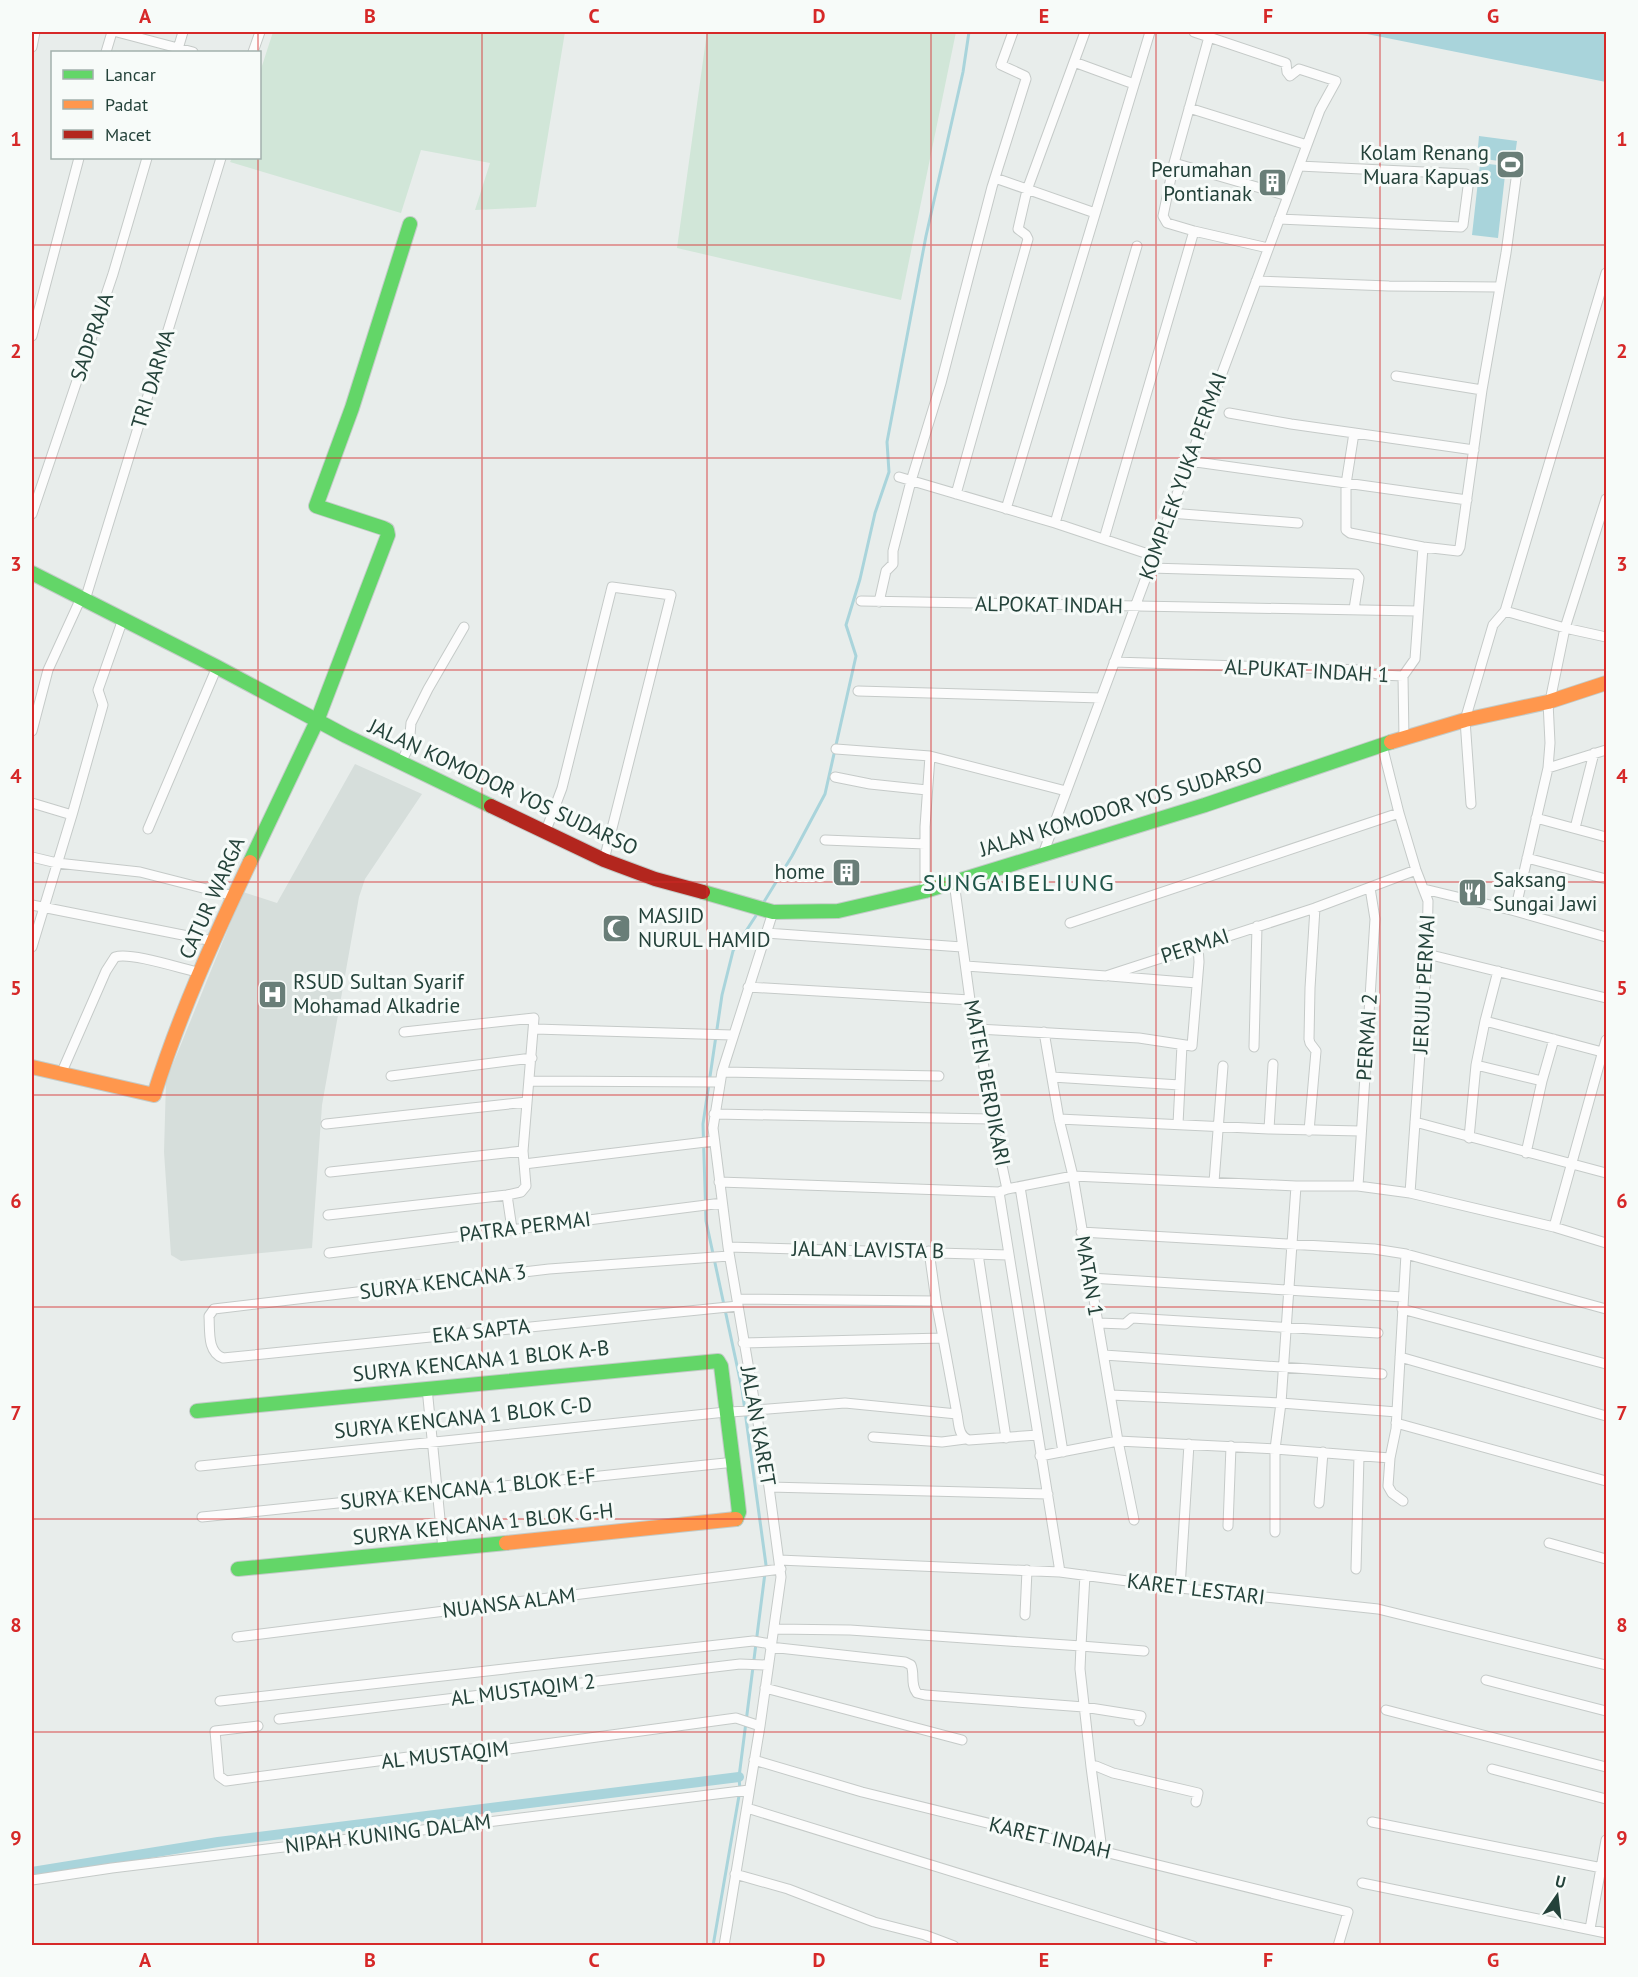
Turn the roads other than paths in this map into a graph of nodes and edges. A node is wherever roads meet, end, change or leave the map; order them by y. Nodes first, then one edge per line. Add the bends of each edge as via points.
1 (35, 32) edge
2 (112, 32) edge
3 (117, 32) edge
4 (183, 32) edge
5 (260, 32) edge
6 (1013, 32) edge
7 (1085, 32) edge
8 (1150, 32) edge
9 (1194, 32) edge
10 (140, 35) edge
11 (1209, 37) junction
12 (32, 47) edge
13 (178, 50) edge
14 (106, 51) edge
15 (253, 51) edge
16 (1074, 62) junction
17 (1134, 84) junction
18 (1189, 108) junction
19 (1307, 145) junction
20 (79, 159) edge
21 (147, 159) edge
22 (221, 159) edge
23 (1174, 163) junction
24 (1518, 164) dead end
25 (1299, 166) junction
26 (995, 178) junction
27 (1027, 190) junction
28 (1288, 196) junction
29 (1095, 213) junction
30 (1279, 219) junction
31 (410, 224) dead end
32 (1194, 231) junction
33 (1137, 246) dead end
34 (1269, 248) junction
35 (1606, 273) edge
36 (1256, 281) junction
37 (1499, 287) junction
38 (32, 336) edge
39 (1396, 376) dead end
40 (1482, 390) junction
41 (1229, 413) dead end
42 (1354, 434) junction
43 (1474, 450) junction
44 (1189, 462) junction
45 (899, 477) dead end
46 (911, 481) junction
47 (1346, 484) junction
48 (956, 494) junction
49 (1606, 499) edge
50 (1467, 500) junction
51 (1006, 509) junction
52 (1170, 513) junction
53 (32, 514) edge
54 (1055, 523) junction
55 (1298, 523) dead end
56 (1104, 538) junction
57 (1423, 547) junction
58 (1154, 556) junction
59 (1149, 568) junction
60 (32, 573) edge
61 (83, 599) junction
62 (861, 601) dead end
63 (879, 602) junction
64 (1135, 606) junction
65 (1354, 609) junction
66 (1418, 611) junction
67 (1505, 611) junction
68 (123, 619) junction
69 (464, 627) dead end
70 (1565, 628) junction
71 (1606, 637) edge
72 (1114, 662) junction
73 (217, 667) junction
74 (1403, 676) junction
75 (1606, 683) edge
76 (858, 691) dead end
77 (1101, 698) junction
78 (1549, 701) junction
79 (1465, 720) junction
80 (317, 721) junction
81 (32, 731) edge
82 (1404, 739) junction
83 (1382, 745) junction
84 (836, 749) dead end
85 (1606, 750) edge
86 (1594, 753) junction
87 (930, 756) junction
88 (401, 764) junction
89 (1548, 768) junction
90 (835, 777) dead end
91 (927, 790) junction
92 (1066, 791) junction
93 (32, 803) edge
94 (1471, 804) dead end
95 (1399, 813) junction
96 (72, 815) junction
97 (1536, 818) junction
98 (1575, 828) junction
99 (148, 829) dead end
100 (545, 833) junction
101 (1606, 837) edge
102 (825, 840) dead end
103 (925, 844) junction
104 (1043, 854) junction
105 (32, 857) edge
106 (1527, 858) junction
107 (604, 860) junction
108 (57, 863) junction
109 (1416, 870) junction
110 (1606, 879) edge
111 (954, 882) junction
112 (1370, 888) junction
113 (1424, 889) junction
114 (925, 891) junction
115 (234, 896) junction
116 (32, 905) edge
117 (45, 908) junction
118 (1315, 908) junction
119 (1515, 911) junction
120 (772, 912) junction
121 (1070, 923) dead end
122 (1257, 926) junction
123 (766, 933) junction
124 (1606, 938) edge
125 (213, 941) junction
126 (1198, 945) junction
127 (962, 946) junction
128 (32, 947) edge
129 (1427, 954) junction
130 (966, 966) junction
131 (1498, 971) junction
132 (201, 973) junction
133 (1106, 976) junction
134 (1197, 983) junction
135 (748, 987) junction
136 (1606, 998) edge
137 (970, 1000) junction
138 (1485, 1021) junction
139 (535, 1029) junction
140 (978, 1029) junction
141 (404, 1032) dead end
142 (1044, 1032) junction
143 (728, 1035) junction
144 (1554, 1039) junction
145 (1606, 1040) edge
146 (1182, 1045) junction
147 (1254, 1047) dead end
148 (1605, 1052) edge
149 (532, 1058) junction
150 (1273, 1064) dead end
151 (1476, 1065) junction
152 (1223, 1066) dead end
153 (32, 1067) edge
154 (722, 1072) junction
155 (61, 1074) junction
156 (391, 1076) dead end
157 (939, 1076) dead end
158 (1052, 1077) junction
159 (530, 1081) junction
160 (1542, 1081) junction
161 (717, 1082) junction
162 (1180, 1085) junction
163 (528, 1102) junction
164 (714, 1114) junction
165 (992, 1119) junction
166 (1059, 1119) junction
167 (1415, 1122) junction
168 (326, 1124) dead end
169 (1178, 1124) junction
170 (1218, 1126) junction
171 (1269, 1129) junction
172 (1309, 1131) junction
173 (1360, 1131) junction
174 (1469, 1138) junction
175 (711, 1142) junction
176 (523, 1151) junction
177 (1526, 1153) junction
178 (524, 1164) junction
179 (1572, 1165) junction
180 (330, 1172) dead end
181 (1606, 1173) edge
182 (1073, 1176) junction
183 (719, 1182) junction
184 (1214, 1182) junction
185 (1020, 1186) junction
186 (1296, 1186) junction
187 (1358, 1186) junction
188 (1003, 1191) junction
189 (1410, 1193) junction
190 (507, 1195) junction
191 (719, 1203) junction
192 (328, 1215) dead end
193 (1554, 1227) junction
194 (512, 1229) junction
195 (1081, 1232) junction
196 (1606, 1243) edge
197 (1292, 1245) junction
198 (929, 1251) junction
199 (329, 1253) dead end
200 (727, 1254) junction
201 (978, 1254) junction
202 (1406, 1254) junction
203 (1008, 1255) junction
204 (1090, 1278) junction
205 (1289, 1290) junction
206 (1403, 1297) junction
207 (936, 1301) junction
208 (736, 1304) junction
209 (1402, 1309) junction
210 (1606, 1309) edge
211 (1098, 1323) junction
212 (1286, 1327) junction
213 (1378, 1333) dead end
214 (943, 1338) junction
215 (743, 1343) junction
216 (1104, 1355) junction
217 (1400, 1357) junction
218 (223, 1358) joint
219 (1606, 1364) edge
220 (1284, 1366) junction
221 (1382, 1374) dead end
222 (426, 1388) junction
223 (1111, 1395) junction
224 (1281, 1403) junction
225 (752, 1410) junction
226 (197, 1411) dead end
227 (728, 1412) junction
228 (1396, 1412) junction
229 (957, 1414) junction
230 (1606, 1416) edge
231 (1396, 1423) junction
232 (1038, 1435) junction
233 (873, 1437) dead end
234 (965, 1438) junction
235 (1006, 1438) junction
236 (1118, 1440) junction
237 (432, 1442) junction
238 (1189, 1444) junction
239 (1231, 1446) junction
240 (1275, 1449) junction
241 (1063, 1452) junction
242 (1323, 1452) junction
243 (1040, 1456) junction
244 (1359, 1456) junction
245 (1390, 1458) junction
246 (735, 1462) junction
247 (200, 1466) dead end
248 (1606, 1481) edge
249 (769, 1487) junction
250 (437, 1493) junction
251 (1048, 1494) junction
252 (1403, 1502) dead end
253 (1319, 1503) dead end
254 (202, 1517) dead end
255 (1134, 1520) dead end
256 (732, 1521) joint
257 (1228, 1526) dead end
258 (1275, 1532) dead end
259 (1550, 1543) dead end
260 (443, 1549) junction
261 (1606, 1559) edge
262 (779, 1567) junction
263 (238, 1569) dead end
264 (1356, 1569) dead end
265 (1027, 1570) junction
266 (1060, 1572) junction
267 (1085, 1575) junction
268 (1179, 1587) junction
269 (1025, 1615) dead end
270 (774, 1629) junction
271 (237, 1636) dead end
272 (769, 1645) junction
273 (1081, 1646) junction
274 (1144, 1651) dead end
275 (764, 1665) junction
276 (1606, 1665) edge
277 (1486, 1680) dead end
278 (765, 1688) junction
279 (220, 1701) dead end
280 (1084, 1707) junction
281 (1386, 1710) dead end
282 (1606, 1711) edge
283 (279, 1719) dead end
284 (1139, 1721) dead end
285 (758, 1725) junction
286 (258, 1726) dead end
287 (962, 1740) dead end
288 (754, 1760) junction
289 (1091, 1767) junction
290 (1606, 1767) edge
291 (1492, 1769) dead end
292 (747, 1791) junction
293 (1606, 1799) edge
294 (1196, 1802) dead end
295 (747, 1808) junction
296 (1372, 1822) dead end
297 (1606, 1840) edge
298 (1102, 1850) junction
299 (1602, 1868) junction
300 (735, 1874) junction
301 (32, 1880) edge
302 (1362, 1883) dead end
303 (1602, 1894) edge
304 (1590, 1929) junction
305 (1606, 1933) edge
306 (1340, 1945) edge
307 (724, 1946) edge
308 (954, 1946) edge
309 (1193, 1946) edge

1 - 12 street
2 - 14 street
3 - 10 street
4 - 13 street
5 - 15 street
6 - 26 street via 1001,65 1026,79
7 - 16 street
8 - 17 street
9 - 11 street
10 - 13 street
11 - 18 street
11 - 19 street, KOMPLEK YUKA PERMAI via 1287,63 1290,76 1299,69 1336,81 1324,100
16 - 17 street
16 - 27 street
17 - 29 street
18 - 19 street
18 - 23 street
19 - 25 street, KOMPLEK YUKA PERMAI
20 - 38 street
21 - 53 street, SADPRAJA via 113,274
22 - 61 street, TRI DARMA
23 - 28 street
23 - 32 street via 1162,216 1167,223
24 - 37 street
25 - 28 street, KOMPLEK YUKA PERMAI
25 - 30 street via 1466,174 1469,179 1464,222 1461,227
26 - 27 street
26 - 46 street
27 - 29 street
27 - 48 street via 1017,226 1028,239
28 - 30 street, KOMPLEK YUKA PERMAI
29 - 51 street
30 - 34 street, KOMPLEK YUKA PERMAI
31 - 80 street, CATUR WARGA via 352,408 316,505 388,533
32 - 34 street
32 - 56 street
33 - 54 street
34 - 36 street, KOMPLEK YUKA PERMAI
35 - 67 street
36 - 37 street
36 - 44 street, KOMPLEK YUKA PERMAI
37 - 40 street
39 - 40 street
40 - 43 street
41 - 42 street
42 - 43 street
42 - 47 street
43 - 50 street
44 - 47 street
44 - 52 street, KOMPLEK YUKA PERMAI
45 - 46 street
46 - 48 street
46 - 63 street via 893,564 886,571
47 - 50 street
47 - 57 street via 1345,526 1350,533
48 - 51 street
49 - 70 street
50 - 57 street via 1459,550
51 - 54 street
52 - 55 street
52 - 58 street, KOMPLEK YUKA PERMAI
54 - 56 street
56 - 58 street
57 - 66 street, ALPUKAT INDAH 1
58 - 59 street, KOMPLEK YUKA PERMAI
59 - 64 street, KOMPLEK YUKA PERMAI
59 - 65 street via 1356,574 1359,578
60 - 61 street, JALAN KOMODOR YOS SUDARSO
61 - 68 street, JALAN KOMODOR YOS SUDARSO
61 - 81 street, TRI DARMA via 48,670
62 - 63 street, ALPOKAT INDAH
63 - 64 street, ALPOKAT INDAH
64 - 65 street, ALPOKAT INDAH
64 - 72 street, KOMPLEK YUKA PERMAI
65 - 66 street, ALPOKAT INDAH
66 - 74 street, ALPUKAT INDAH 1 via 1415,659
67 - 70 street
67 - 79 street via 1493,625
68 - 73 street, JALAN KOMODOR YOS SUDARSO
68 - 96 street via 98,690 102,705
69 - 88 street via 411,723 409,746
70 - 71 street
70 - 78 street
72 - 74 street, ALPUKAT INDAH 1 via 1361,670
72 - 77 street, KOMPLEK YUKA PERMAI
73 - 80 street, JALAN KOMODOR YOS SUDARSO
73 - 99 street
74 - 82 street
75 - 78 street, JALAN KOMODOR YOS SUDARSO
76 - 77 street
77 - 92 street, KOMPLEK YUKA PERMAI
78 - 79 street, JALAN KOMODOR YOS SUDARSO
78 - 89 street
79 - 82 street, JALAN KOMODOR YOS SUDARSO
79 - 94 street
80 - 88 street, JALAN KOMODOR YOS SUDARSO
80 - 115 street, CATUR WARGA
82 - 83 street, JALAN KOMODOR YOS SUDARSO
83 - 95 street, JERUJU PERMAI
83 - 104 street, JALAN KOMODOR YOS SUDARSO
84 - 87 street
85 - 86 street
86 - 89 street
86 - 98 street
87 - 91 street
87 - 92 street
88 - 100 street, JALAN KOMODOR YOS SUDARSO
89 - 97 street
90 - 91 street
91 - 103 street
92 - 104 street, KOMPLEK YUKA PERMAI
93 - 96 street
95 - 109 street, JERUJU PERMAI
95 - 121 street
96 - 108 street
97 - 98 street
97 - 106 street
98 - 101 street
100 - 107 street, JALAN KOMODOR YOS SUDARSO
100 - 107 street via 562,788 612,587 671,595
102 - 103 street
103 - 114 street
104 - 111 street, JALAN KOMODOR YOS SUDARSO
105 - 108 street
106 - 110 street
106 - 119 street
107 - 120 street, JALAN KOMODOR YOS SUDARSO via 655,879
108 - 115 street via 140,872
108 - 117 street
109 - 112 street, PERMAI
109 - 113 street, JERUJU PERMAI
111 - 114 street, JALAN KOMODOR YOS SUDARSO
111 - 127 street, MATEN BERDIKARI
112 - 118 street, PERMAI
112 - 173 street, PERMAI 2 via 1375,919
113 - 119 street
113 - 129 street, JERUJU PERMAI via 1428,901
114 - 120 street, JALAN KOMODOR YOS SUDARSO via 838,911
115 - 125 street, CATUR WARGA
116 - 117 street
117 - 125 street
117 - 128 street
118 - 122 street, PERMAI
118 - 172 street via 1309,1039 1316,1051
119 - 124 street
120 - 123 street, JALAN KARET
122 - 126 street, PERMAI
122 - 147 street
123 - 127 street
123 - 135 street, JALAN KARET
125 - 132 street, CATUR WARGA
126 - 133 street, PERMAI
126 - 134 street
127 - 130 street, MATEN BERDIKARI
129 - 131 street
129 - 167 street, JERUJU PERMAI
130 - 133 street, PERMAI
130 - 137 street, MATEN BERDIKARI
131 - 136 street
131 - 138 street
132 - 155 street via 134,957 115,957
132 - 155 street, CATUR WARGA via 154,1095
133 - 134 street
134 - 146 street via 1192,1046
135 - 137 street
135 - 143 street, JALAN KARET
137 - 140 street, MATEN BERDIKARI
138 - 144 street
138 - 151 street
139 - 141 street via 532,1017
139 - 143 street
139 - 149 street
140 - 142 street
140 - 165 street, MATEN BERDIKARI
142 - 146 street
142 - 158 street, MATAN 1
143 - 154 street, JALAN KARET
144 - 148 street
144 - 160 street
145 - 148 street
146 - 162 street
148 - 179 street
149 - 156 street
149 - 159 street
150 - 171 street
151 - 160 street
151 - 174 street
152 - 170 street
153 - 155 street
154 - 157 street
154 - 161 street, JALAN KARET
158 - 162 street
158 - 166 street, MATAN 1
159 - 161 street
159 - 163 street
160 - 177 street
161 - 164 street, JALAN KARET
162 - 169 street
163 - 168 street
163 - 176 street
164 - 165 street
164 - 175 street, JALAN KARET
165 - 188 street, MATEN BERDIKARI
166 - 169 street
166 - 182 street, MATAN 1
167 - 174 street
167 - 189 street, JERUJU PERMAI
169 - 170 street
170 - 171 street
170 - 184 street
171 - 172 street
172 - 173 street
173 - 187 street, PERMAI 2
174 - 177 street
175 - 178 street
175 - 183 street, JALAN KARET
176 - 178 street
176 - 180 street
177 - 179 street
178 - 190 street via 524,1190
179 - 181 street
179 - 193 street
182 - 184 street
182 - 185 street
182 - 195 street, MATAN 1
183 - 188 street
183 - 191 street, JALAN KARET
184 - 186 street
185 - 188 street
185 - 241 street
186 - 187 street
186 - 197 street
187 - 189 street
188 - 203 street, MATEN BERDIKARI
189 - 193 street
190 - 192 street
190 - 194 street
191 - 194 street, PATRA PERMAI
191 - 200 street, JALAN KARET
193 - 196 street
194 - 199 street, PATRA PERMAI
195 - 197 street
195 - 204 street, MATAN 1
197 - 202 street
197 - 205 street
198 - 200 street, JALAN LAVISTA B
198 - 201 street, JALAN LAVISTA B
198 - 207 street
200 - 208 street, JALAN KARET
200 - 218 street, SURYA KENCANA 3 via 549,1269 214,1309 209,1316 212,1350
201 - 203 street, JALAN LAVISTA B
201 - 235 street
202 - 206 street
202 - 210 street
203 - 232 street, MATEN BERDIKARI
204 - 205 street
204 - 211 street, MATAN 1
205 - 206 street
205 - 212 street
206 - 209 street
207 - 208 street, EKA SAPTA
207 - 214 street
208 - 215 street, JALAN KARET
208 - 218 street, EKA SAPTA
209 - 217 street
209 - 219 street
211 - 212 street via 1125,1324 1131,1318
211 - 216 street, MATAN 1
212 - 213 street
212 - 220 street
214 - 215 street
214 - 229 street
215 - 225 street, JALAN KARET
216 - 220 street
216 - 223 street, MATAN 1
217 - 228 street
217 - 230 street
220 - 221 street
220 - 224 street
222 - 226 street, SURYA KENCANA 1 BLOK A-B
222 - 227 street, SURYA KENCANA 1 BLOK A-B via 713,1360 721,1366
222 - 237 street
223 - 224 street
223 - 236 street, MATAN 1
224 - 228 street
224 - 240 street
225 - 227 street, SURYA KENCANA 1 BLOK C-D
225 - 229 street, SURYA KENCANA 1 BLOK C-D via 845,1403
225 - 249 street, JALAN KARET
227 - 237 street, SURYA KENCANA 1 BLOK C-D
227 - 246 street, SURYA KENCANA 1 BLOK A-B
228 - 231 street
229 - 234 street
231 - 245 street
231 - 248 street
232 - 235 street
232 - 243 street, MATEN BERDIKARI
233 - 234 street via 942,1442
234 - 235 street
236 - 238 street
236 - 241 street
236 - 255 street, MATAN 1
237 - 247 street, SURYA KENCANA 1 BLOK C-D
237 - 250 street
238 - 239 street
238 - 268 street
239 - 240 street
239 - 257 street
240 - 242 street
240 - 258 street
241 - 243 street
242 - 244 street
242 - 253 street
243 - 251 street, MATEN BERDIKARI
244 - 245 street
244 - 264 street
245 - 252 street via 1388,1486
246 - 250 street, SURYA KENCANA 1 BLOK E-F
246 - 256 street, SURYA KENCANA 1 BLOK A-B via 739,1512
249 - 251 street
249 - 262 street, JALAN KARET
250 - 254 street, SURYA KENCANA 1 BLOK E-F
250 - 260 street
251 - 266 street, MATEN BERDIKARI
256 - 260 street, SURYA KENCANA 1 BLOK G-H
259 - 261 street
260 - 263 street, SURYA KENCANA 1 BLOK G-H
262 - 265 street, KARET LESTARI
262 - 270 street, JALAN KARET via 781,1587
262 - 271 street, NUANSA ALAM
265 - 266 street, KARET LESTARI
265 - 269 street
266 - 267 street, KARET LESTARI
267 - 268 street, KARET LESTARI
267 - 273 street
268 - 276 street, KARET LESTARI via 1395,1612
270 - 272 street, JALAN KARET
270 - 273 street via 850,1630
272 - 275 street, JALAN KARET
272 - 279 street via 753,1641
272 - 280 street via 904,1662 913,1668 913,1688 917,1693
273 - 274 street
273 - 280 street
275 - 278 street, JALAN KARET
275 - 283 street, AL MUSTAQIM 2 via 740,1664
277 - 282 street
278 - 285 street, JALAN KARET
278 - 287 street
280 - 284 street via 1141,1716
280 - 289 street
281 - 290 street
285 - 286 street, AL MUSTAQIM via 736,1718 487,1752 469,1749 226,1781 219,1776 214,1731
285 - 288 street, JALAN KARET
288 - 292 street, JALAN KARET
288 - 298 street, KARET INDAH via 862,1792
289 - 294 street via 1198,1793
289 - 298 street
291 - 293 street
292 - 295 street, JALAN KARET
292 - 301 street, NIPAH KUNING DALAM
295 - 300 street, JALAN KARET
295 - 309 street
296 - 299 street
297 - 299 street
298 - 306 street, KARET INDAH via 1348,1912
299 - 303 street
300 - 307 street, JALAN KARET
300 - 308 street via 788,1888 874,1922
302 - 304 street
303 - 304 street
304 - 305 street

